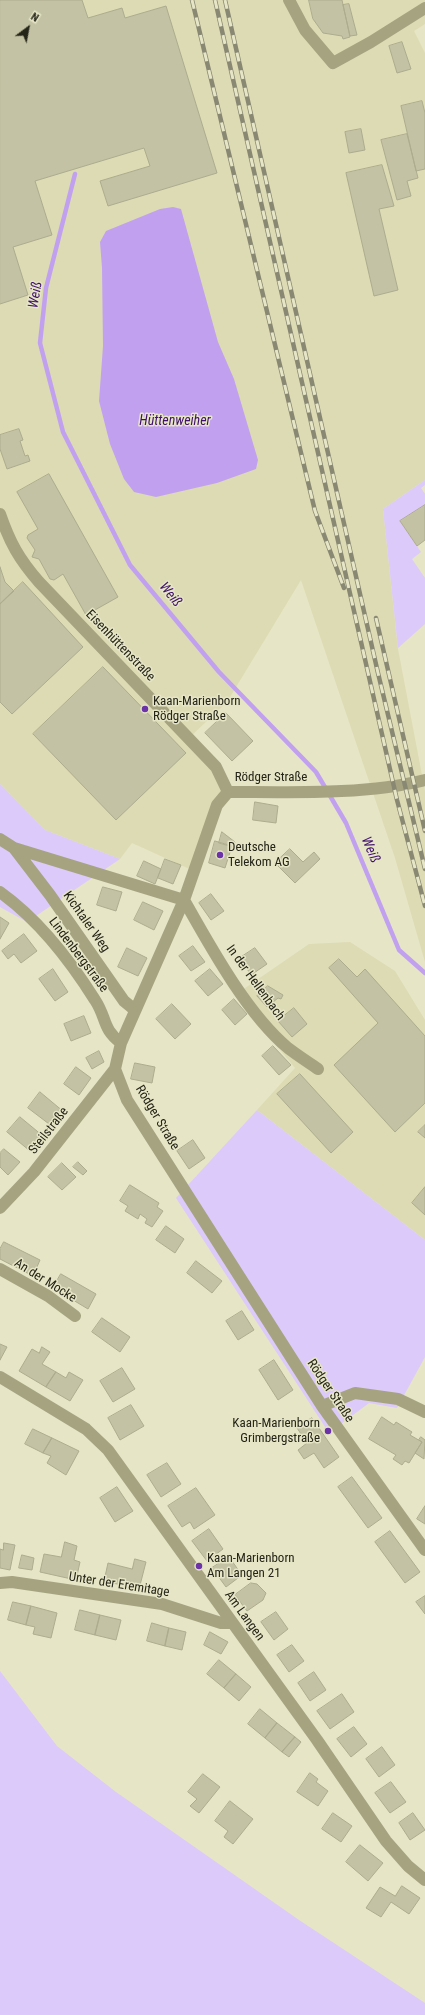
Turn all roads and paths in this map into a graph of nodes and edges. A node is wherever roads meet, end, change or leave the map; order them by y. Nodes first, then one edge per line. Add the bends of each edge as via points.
1 (289, 0) edge
2 (425, 8) edge
3 (0, 514) edge
4 (422, 780) edge
5 (228, 792) junction
6 (0, 839) edge
7 (14, 848) junction
8 (0, 892) edge
9 (184, 900) junction
10 (135, 1010) junction
11 (121, 1043) junction
12 (115, 1069) junction
13 (318, 1069) dead end
14 (0, 1208) edge
15 (0, 1269) edge
16 (75, 1316) dead end
17 (0, 1377) edge
18 (322, 1406) junction
19 (425, 1412) edge
20 (425, 1550) edge
21 (0, 1583) edge
22 (232, 1623) junction
23 (425, 1880) edge

1 - 2 street via 304,30 333,63
3 - 5 street, Eisenhüttenstraße via 7,536 20,560 216,767
4 - 5 street, Rödger Straße via 401,786 312,792
5 - 9 street, Rödger Straße via 216,805
6 - 7 street, Kichtaler Weg
7 - 9 street, Kichtaler Weg
7 - 10 street, Kichtaler Weg via 50,894 124,1001
8 - 11 street, Lindenbergstraße via 32,918 66,958 96,1001 110,1035
9 - 10 street, Rödger Straße
9 - 13 street, In der Hellenbach via 224,967 258,1017 287,1047
10 - 11 street, Rödger Straße
11 - 12 street, Rödger Straße
12 - 14 street, Steilstraße via 34,1172
12 - 18 street, Rödger Straße via 127,1100
15 - 16 street, An der Mocke via 48,1296
17 - 22 street, Am Langen via 86,1429 108,1450
18 - 19 street via 355,1393 398,1399
18 - 20 street, Rödger Straße
21 - 22 street, Unter der Eremitage via 12,1582 162,1604 221,1623
22 - 23 street, Am Langen via 313,1734 386,1841 408,1866

